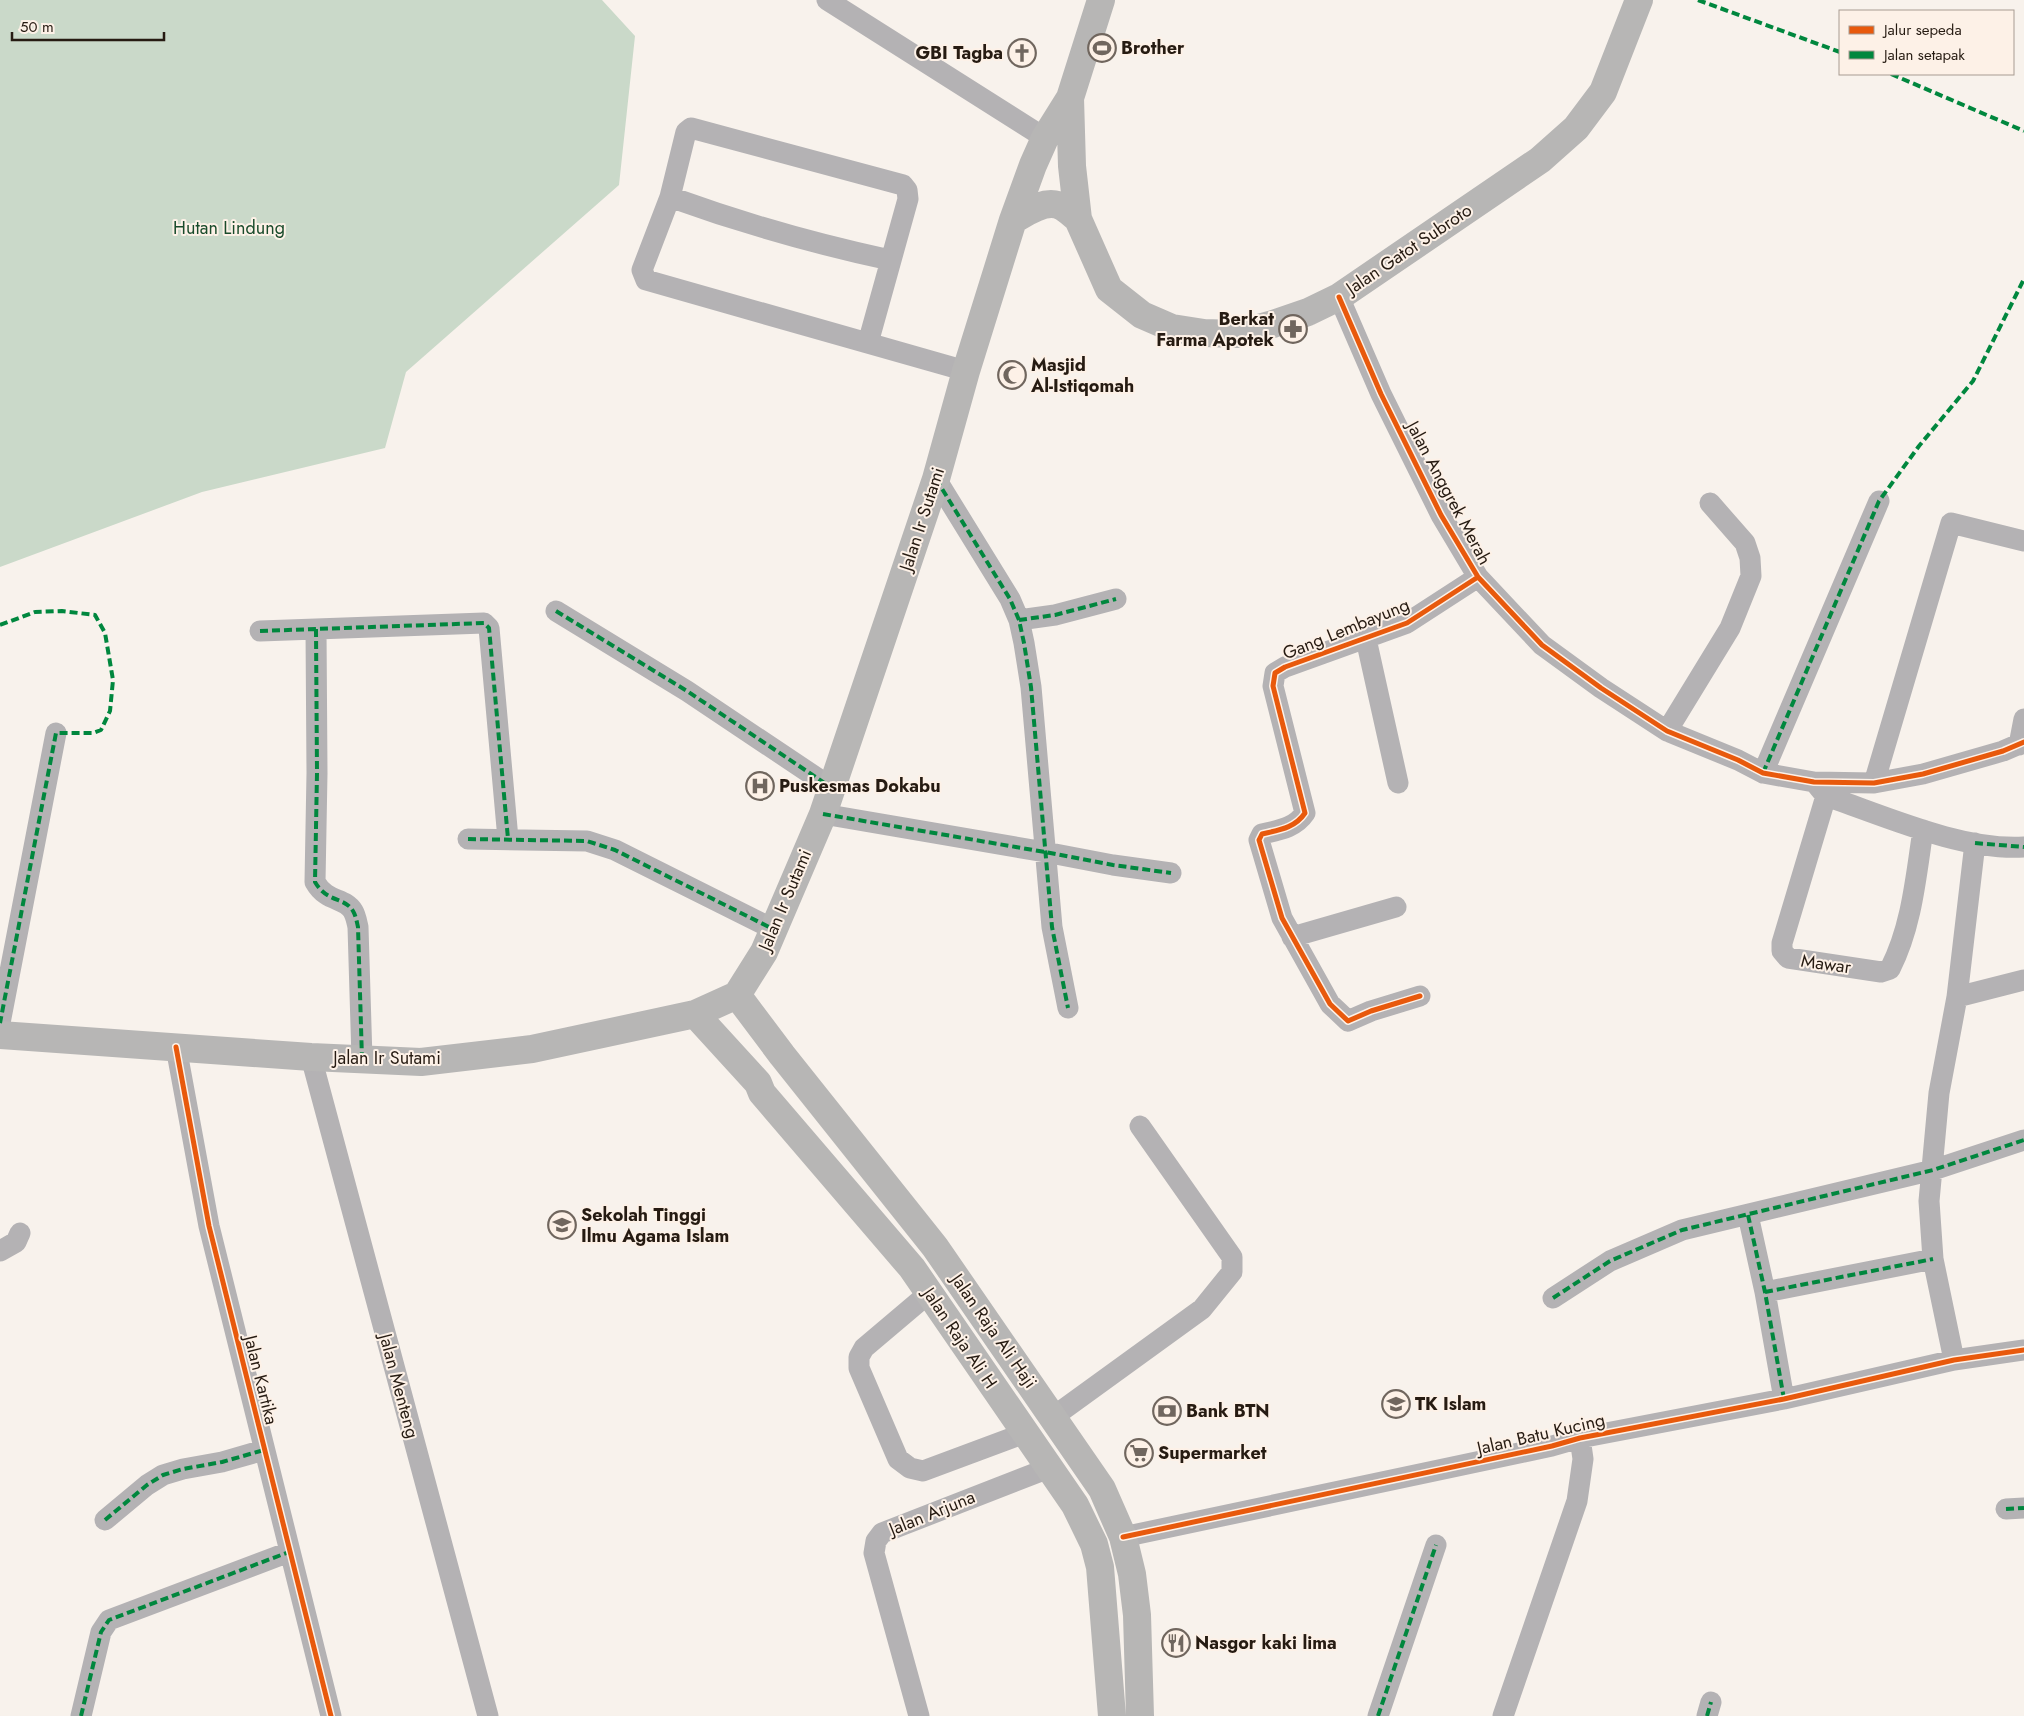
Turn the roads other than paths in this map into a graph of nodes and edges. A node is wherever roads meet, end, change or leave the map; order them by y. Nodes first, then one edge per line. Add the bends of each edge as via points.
1 (827, 0) edge
2 (1101, 0) edge
3 (1639, 0) edge
4 (1070, 98) junction
5 (1046, 138) junction
6 (670, 197) junction
7 (1078, 219) junction
8 (1013, 220) junction
9 (890, 260) junction
10 (1339, 297) junction
11 (868, 343) junction
12 (966, 371) junction
13 (936, 480) junction
14 (1879, 501) dead end
15 (1710, 503) dead end
16 (2024, 542) edge
17 (1478, 577) junction
18 (1116, 599) dead end
19 (556, 611) dead end
20 (1019, 620) junction
21 (316, 629) junction
22 (260, 632) dead end
23 (1366, 638) junction
24 (2024, 719) edge
25 (1667, 730) junction
26 (56, 733) dead end
27 (2022, 744) edge
28 (1763, 773) junction
29 (1398, 783) dead end
30 (1874, 783) junction
31 (832, 788) junction
32 (1820, 789) junction
33 (823, 814) junction
34 (1924, 830) junction
35 (468, 839) dead end
36 (508, 839) junction
37 (1975, 843) junction
38 (2024, 847) edge
39 (1045, 852) junction
40 (1171, 873) dead end
41 (1396, 908) dead end
42 (773, 929) junction
43 (1292, 937) junction
44 (2024, 980) edge
45 (737, 995) junction
46 (1420, 996) dead end
47 (1957, 998) junction
48 (1068, 1008) dead end
49 (695, 1014) junction
50 (0, 1023) edge
51 (0, 1035) edge
52 (176, 1047) junction
53 (311, 1057) junction
54 (362, 1059) junction
55 (1140, 1126) dead end
56 (2024, 1140) edge
57 (1933, 1170) junction
58 (1748, 1214) junction
59 (20, 1233) dead end
60 (0, 1251) edge
61 (1933, 1259) junction
62 (1765, 1292) junction
63 (929, 1293) junction
64 (1553, 1298) dead end
65 (2024, 1350) edge
66 (1954, 1360) junction
67 (1784, 1398) junction
68 (1053, 1417) junction
69 (1026, 1433) junction
70 (1580, 1438) junction
71 (264, 1450) junction
72 (1049, 1468) junction
73 (105, 1520) dead end
74 (1123, 1537) junction
75 (1436, 1546) dead end
76 (289, 1552) junction
77 (1132, 1574) junction
78 (1103, 1585) junction
79 (81, 1716) edge
80 (329, 1716) edge
81 (488, 1716) edge
82 (919, 1716) edge
83 (1112, 1716) edge
84 (1140, 1716) edge
85 (1378, 1716) edge
86 (1503, 1716) edge

1 - 5 street
2 - 4 main road
3 - 10 main road, Jalan Gatot Subroto via 1603,92 1576,128 1540,160
4 - 5 main road, Jalan Ir Sutami
4 - 7 main road, Jalan Gatot Subroto
5 - 8 main road, Jalan Ir Sutami
6 - 9 street via 816,243
6 - 9 street via 686,132 691,128 903,185 908,199
6 - 11 street via 642,270 646,280
7 - 8 main road via 1062,207 1050,204 1039,206
7 - 10 main road, Jalan Gatot Subroto via 1109,289 1142,315 1172,328 1237,334 1308,312
8 - 12 main road, Jalan Ir Sutami
9 - 11 street
10 - 17 street, Jalan Anggrek Merah via 1381,394 1441,515
11 - 12 street
12 - 13 main road, Jalan Ir Sutami
13 - 20 street
13 - 31 main road, Jalan Ir Sutami
14 - 28 street
15 - 25 street via 1745,543 1752,576 1730,628
16 - 30 street via 1951,523
17 - 23 street, Gang Lembayung via 1408,623
17 - 25 street, Jalan Anggrek Merah via 1542,645 1600,688
18 - 20 street via 1055,615
19 - 31 street via 687,692
20 - 39 street via 1031,687
21 - 22 street
21 - 36 street via 476,622 489,628
21 - 54 street via 315,882 322,893 353,911 358,927
23 - 29 street
23 - 43 street, Gang Lembayung via 1275,673 1274,686 1305,813 1300,822 1262,834 1258,840 1282,918
24 - 27 street
25 - 28 street, Jalan Anggrek Merah
26 - 50 street
27 - 30 street, Jalan Anggrek Merah via 1923,774
28 - 32 street, Jalan Anggrek Merah
30 - 32 street, Jalan Anggrek Merah
31 - 33 main road, Jalan Ir Sutami
32 - 34 street
32 - 34 street, Mawar via 1782,943 1782,951 1788,958 1881,972 1890,969 1910,910
33 - 39 street
33 - 42 main road, Jalan Ir Sutami
34 - 37 street
35 - 36 street
36 - 42 street via 587,841 615,850
37 - 38 street
37 - 47 street
39 - 40 street
39 - 48 street via 1052,927
41 - 43 street
42 - 45 main road, Jalan Ir Sutami via 764,952
43 - 46 street, Gang Lembayung via 1330,1004 1348,1021
44 - 47 street
45 - 49 main road, Jalan Ir Sutami
45 - 68 main road, Jalan Raja Ali Haji via 935,1246
47 - 57 street via 1939,1093
49 - 54 main road, Jalan Ir Sutami via 532,1049 421,1062
49 - 63 main road, Jalan Raja Ali H via 758,1083 762,1092 912,1268
51 - 52 main road, Jalan Ir Sutami
52 - 53 main road, Jalan Ir Sutami
52 - 71 street, Jalan Kartika via 209,1226
53 - 54 main road, Jalan Ir Sutami
53 - 81 street, Jalan Menteng
55 - 68 street via 1232,1257 1232,1272 1202,1309
56 - 57 street
57 - 58 street
57 - 61 street via 1929,1201
58 - 62 street
58 - 64 street via 1682,1230 1610,1261
59 - 60 street via 16,1242
61 - 62 street
61 - 66 street
62 - 67 street
63 - 69 main road, Jalan Raja Ali H
63 - 69 street via 864,1348 859,1357 859,1368 898,1459 910,1468 923,1471
65 - 66 street, Jalan Batu Kucing
66 - 67 street, Jalan Batu Kucing
67 - 70 street, Jalan Batu Kucing
68 - 74 main road, Jalan Raja Ali Haji via 1102,1489
69 - 72 main road, Jalan Raja Ali H
70 - 74 street, Jalan Batu Kucing
70 - 86 street via 1583,1458 1577,1501
71 - 73 street via 164,1475
71 - 76 street, Jalan Kartika
72 - 78 main road, Jalan Raja Ali H via 1075,1505 1094,1544
72 - 82 street, Jalan Arjuna via 882,1533 876,1541 874,1553
74 - 77 main road, Jalan Raja Ali Haji
75 - 85 street
76 - 79 street via 109,1620 101,1632
76 - 80 street, Jalan Kartika
77 - 78 main road
77 - 84 main road, Jalan Raja Ali Haji via 1137,1615
78 - 83 main road, Jalan Raja Ali H

